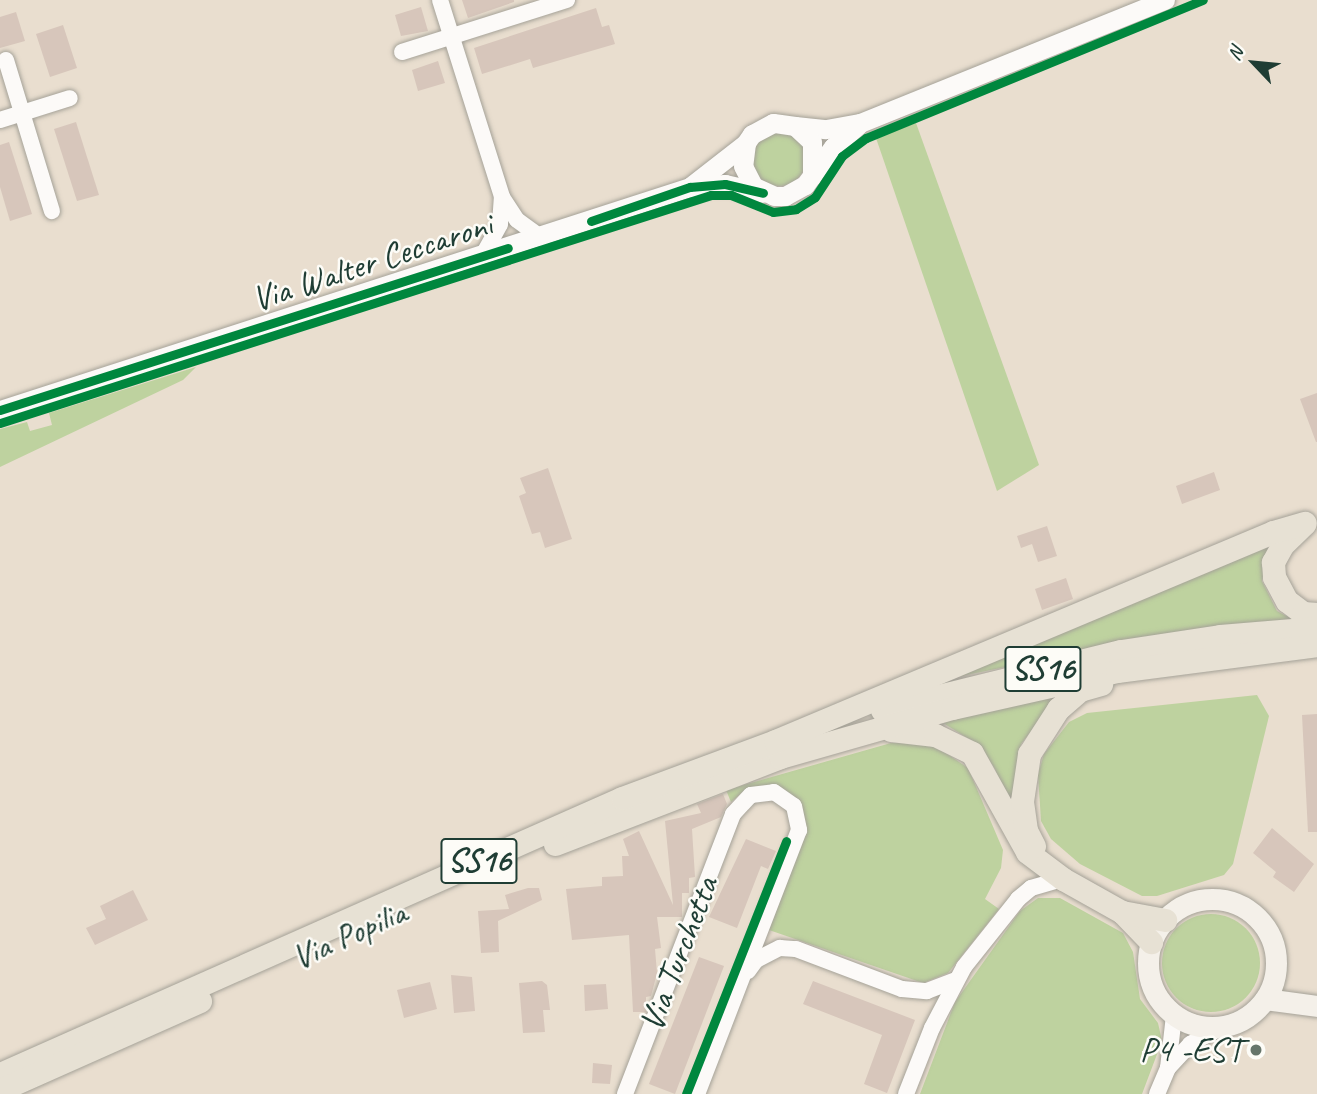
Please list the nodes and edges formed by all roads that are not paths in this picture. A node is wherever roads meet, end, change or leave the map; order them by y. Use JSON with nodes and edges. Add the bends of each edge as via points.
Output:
{"nodes":[{"id":1,"x":440,"y":0,"type":"edge"},
{"id":2,"x":567,"y":0,"type":"edge"},
{"id":3,"x":1165,"y":0,"type":"edge"},
{"id":4,"x":452,"y":37,"type":"junction"},
{"id":5,"x":402,"y":52,"type":"dead end"},
{"id":6,"x":6,"y":60,"type":"dead end"},
{"id":7,"x":70,"y":98,"type":"dead end"},
{"id":8,"x":21,"y":113,"type":"junction"},
{"id":9,"x":0,"y":120,"type":"edge"},
{"id":10,"x":860,"y":123,"type":"junction"},
{"id":11,"x":795,"y":126,"type":"junction"},
{"id":12,"x":746,"y":143,"type":"junction"},
{"id":13,"x":812,"y":176,"type":"junction"},
{"id":14,"x":690,"y":187,"type":"junction"},
{"id":15,"x":763,"y":192,"type":"junction"},
{"id":16,"x":502,"y":197,"type":"junction"},
{"id":17,"x":52,"y":211,"type":"dead end"},
{"id":18,"x":542,"y":238,"type":"junction"},
{"id":19,"x":483,"y":255,"type":"junction"},
{"id":20,"x":0,"y":410,"type":"edge"},
{"id":21,"x":1311,"y":521,"type":"edge"},
{"id":22,"x":1317,"y":614,"type":"edge"},
{"id":23,"x":1317,"y":628,"type":"edge"},
{"id":24,"x":1317,"y":645,"type":"edge"},
{"id":25,"x":1217,"y":655,"type":"junction"},
{"id":26,"x":866,"y":731,"type":"junction"},
{"id":27,"x":777,"y":749,"type":"junction"},
{"id":28,"x":1042,"y":862,"type":"junction"},
{"id":29,"x":1063,"y":879,"type":"junction"},
{"id":30,"x":1122,"y":912,"type":"junction"},
{"id":31,"x":1164,"y":920,"type":"junction"},
{"id":32,"x":1151,"y":942,"type":"junction"},
{"id":33,"x":1276,"y":968,"type":"junction"},
{"id":34,"x":742,"y":978,"type":"junction"},
{"id":35,"x":957,"y":979,"type":"junction"},
{"id":36,"x":1265,"y":999,"type":"junction"},
{"id":37,"x":1313,"y":1005,"type":"edge"},
{"id":38,"x":1174,"y":1015,"type":"junction"},
{"id":39,"x":1222,"y":1027,"type":"junction"},
{"id":40,"x":1168,"y":1068,"type":"junction"},
{"id":41,"x":0,"y":1074,"type":"edge"},
{"id":42,"x":0,"y":1090,"type":"edge"},
{"id":43,"x":625,"y":1094,"type":"edge"},
{"id":44,"x":697,"y":1094,"type":"edge"},
{"id":45,"x":906,"y":1094,"type":"edge"},
{"id":46,"x":1157,"y":1094,"type":"edge"}],
"edges":[{"from":1,"to":4,"type":"street"},
{"from":2,"to":4,"type":"street"},
{"from":3,"to":10,"type":"street"},
{"from":4,"to":5,"type":"street"},
{"from":4,"to":16,"type":"street"},
{"from":6,"to":8,"type":"street"},
{"from":7,"to":8,"type":"street"},
{"from":8,"to":9,"type":"street"},
{"from":8,"to":17,"type":"street"},
{"from":10,"to":11,"type":"street","name":"Via Walter Ceccaroni","via":[[826,129]]},
{"from":10,"to":13,"type":"street","name":"Via Walter Ceccaroni","via":[[833,147]]},
{"from":11,"to":12,"type":"street","name":"Via Walter Ceccaroni","via":[[773,123],[752,134]]},
{"from":11,"to":13,"type":"street","via":[[812,142]]},
{"from":12,"to":14,"type":"street","name":"Via Walter Ceccaroni"},
{"from":12,"to":15,"type":"street","via":[[743,166],[753,186]]},
{"from":13,"to":15,"type":"street","name":"Via Walter Ceccaroni","via":[[785,196]]},
{"from":14,"to":15,"type":"street","name":"Via Walter Ceccaroni","via":[[725,184]]},
{"from":14,"to":18,"type":"street","name":"Via Walter Ceccaroni"},
{"from":16,"to":18,"type":"street","via":[[517,220]]},
{"from":16,"to":19,"type":"street","via":[[500,224]]},
{"from":18,"to":19,"type":"street","name":"Via Walter Ceccaroni"},
{"from":19,"to":20,"type":"street","name":"Via Walter Ceccaroni"},
{"from":21,"to":22,"type":"main road","via":[[1283,544],[1273,562],[1274,577],[1287,601],[1303,613]]},
{"from":21,"to":27,"type":"main road","via":[[1273,532]]},
{"from":23,"to":27,"type":"main road","number":"SS16","via":[[1121,651],[948,691]]},
{"from":24,"to":25,"type":"main road","number":"SS16"},
{"from":25,"to":26,"type":"main road","number":"SS16","via":[[1117,671]]},
{"from":25,"to":28,"type":"main road","via":[[1080,690],[1040,731],[1022,777],[1021,801],[1026,830]]},
{"from":26,"to":27,"type":"main road","number":"SS16"},
{"from":26,"to":28,"type":"main road","via":[[934,735],[972,753],[1016,837]]},
{"from":27,"to":41,"type":"main road","name":"Via Popilia","number":"SS16","via":[[622,798]]},
{"from":27,"to":42,"type":"main road","name":"Via Popilia","number":"SS16"},
{"from":28,"to":29,"type":"main road"},
{"from":29,"to":30,"type":"main road"},
{"from":29,"to":35,"type":"street","via":[[1031,888],[1018,899]]},
{"from":30,"to":31,"type":"main road"},
{"from":30,"to":32,"type":"main road"},
{"from":31,"to":32,"type":"main road"},
{"from":31,"to":33,"type":"main road","via":[[1198,901],[1237,904],[1266,930]]},
{"from":32,"to":38,"type":"main road","via":[[1150,982]]},
{"from":33,"to":36,"type":"main road"},
{"from":33,"to":37,"type":"main road"},
{"from":34,"to":35,"type":"street","via":[[756,960],[780,948],[796,949],[902,989],[927,991]]},
{"from":34,"to":43,"type":"street","name":"Via Turchetta","via":[[799,830],[799,818],[786,799],[763,791],[740,802],[733,814]]},
{"from":34,"to":44,"type":"street"},
{"from":35,"to":45,"type":"street"},
{"from":36,"to":37,"type":"main road"},
{"from":36,"to":39,"type":"main road","via":[[1239,1022]]},
{"from":38,"to":39,"type":"main road","via":[[1197,1025]]},
{"from":38,"to":40,"type":"street"},
{"from":39,"to":40,"type":"street","via":[[1190,1044]]},
{"from":40,"to":46,"type":"street"}]}
